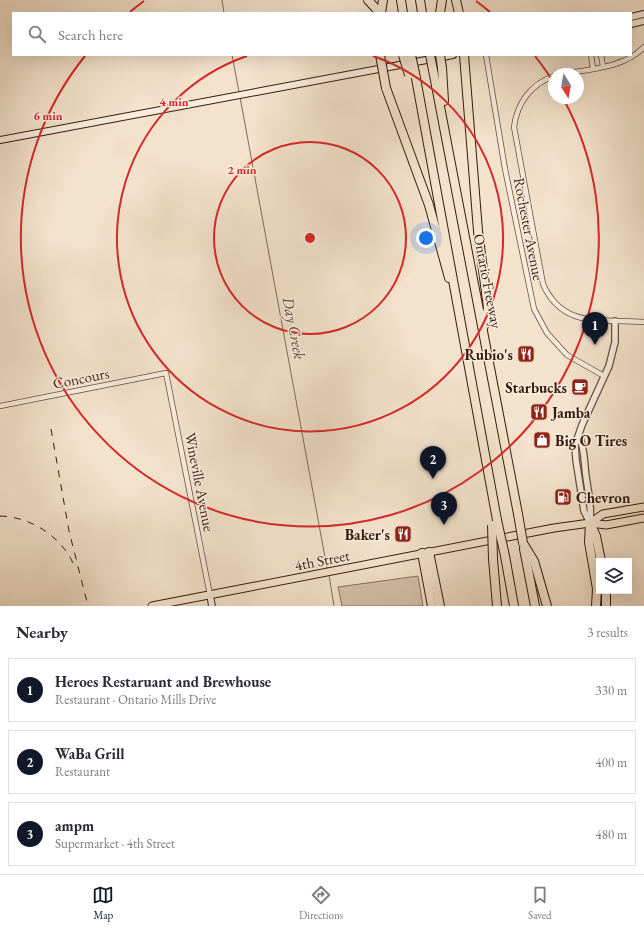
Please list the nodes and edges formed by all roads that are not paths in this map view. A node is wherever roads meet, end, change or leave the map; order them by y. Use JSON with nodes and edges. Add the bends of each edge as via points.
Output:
{"nodes":[{"id":1,"x":368,"y":0,"type":"edge"},
{"id":2,"x":383,"y":0,"type":"edge"},
{"id":3,"x":401,"y":0,"type":"edge"},
{"id":4,"x":420,"y":0,"type":"edge"},
{"id":5,"x":442,"y":0,"type":"edge"},
{"id":6,"x":456,"y":0,"type":"edge"},
{"id":7,"x":379,"y":12,"type":"edge"},
{"id":8,"x":380,"y":12,"type":"edge"},
{"id":9,"x":403,"y":12,"type":"edge"},
{"id":10,"x":422,"y":12,"type":"edge"},
{"id":11,"x":440,"y":12,"type":"edge"},
{"id":12,"x":459,"y":12,"type":"edge"},
{"id":13,"x":644,"y":14,"type":"edge"},
{"id":14,"x":632,"y":17,"type":"edge"},
{"id":15,"x":644,"y":22,"type":"edge"},
{"id":16,"x":632,"y":24,"type":"edge"},
{"id":17,"x":644,"y":47,"type":"edge"},
{"id":18,"x":380,"y":56,"type":"edge"},
{"id":19,"x":403,"y":56,"type":"edge"},
{"id":20,"x":411,"y":56,"type":"edge"},
{"id":21,"x":430,"y":56,"type":"edge"},
{"id":22,"x":440,"y":56,"type":"edge"},
{"id":23,"x":448,"y":56,"type":"edge"},
{"id":24,"x":464,"y":56,"type":"edge"},
{"id":25,"x":486,"y":56,"type":"edge"},
{"id":26,"x":591,"y":56,"type":"edge"},
{"id":27,"x":601,"y":56,"type":"edge"},
{"id":28,"x":603,"y":66,"type":"junction"},
{"id":29,"x":593,"y":68,"type":"junction"},
{"id":30,"x":437,"y":69,"type":"junction"},
{"id":31,"x":584,"y":70,"type":"edge"},
{"id":32,"x":412,"y":74,"type":"junction"},
{"id":33,"x":548,"y":79,"type":"edge"},
{"id":34,"x":0,"y":140,"type":"edge"},
{"id":35,"x":460,"y":315,"type":"junction"},
{"id":36,"x":616,"y":321,"type":"junction"},
{"id":37,"x":644,"y":322,"type":"edge"},
{"id":38,"x":483,"y":328,"type":"junction"},
{"id":39,"x":166,"y":373,"type":"joint"},
{"id":40,"x":604,"y":376,"type":"junction"},
{"id":41,"x":0,"y":406,"type":"edge"},
{"id":42,"x":644,"y":507,"type":"edge"},
{"id":43,"x":644,"y":518,"type":"edge"},
{"id":44,"x":495,"y":522,"type":"junction"},
{"id":45,"x":590,"y":522,"type":"junction"},
{"id":46,"x":426,"y":552,"type":"junction"},
{"id":47,"x":527,"y":553,"type":"junction"},
{"id":48,"x":600,"y":558,"type":"edge"},
{"id":49,"x":606,"y":594,"type":"edge"},
{"id":50,"x":210,"y":595,"type":"junction"},
{"id":51,"x":152,"y":606,"type":"edge"},
{"id":52,"x":212,"y":606,"type":"edge"},
{"id":53,"x":432,"y":606,"type":"edge"},
{"id":54,"x":440,"y":606,"type":"edge"},
{"id":55,"x":497,"y":606,"type":"edge"},
{"id":56,"x":514,"y":606,"type":"edge"},
{"id":57,"x":535,"y":606,"type":"edge"},
{"id":58,"x":547,"y":606,"type":"edge"},
{"id":59,"x":596,"y":606,"type":"edge"},
{"id":60,"x":606,"y":606,"type":"edge"}],
"edges":[{"from":1,"to":7,"type":"highway"},
{"from":2,"to":8,"type":"highway"},
{"from":3,"to":9,"type":"highway"},
{"from":4,"to":10,"type":"highway"},
{"from":5,"to":11,"type":"highway"},
{"from":6,"to":12,"type":"highway"},
{"from":13,"to":14,"type":"main road"},
{"from":15,"to":16,"type":"main road"},
{"from":17,"to":28,"type":"street","via":[[637,55],[626,61]]},
{"from":18,"to":35,"type":"highway","bridge":true,"via":[[386,88],[429,205]]},
{"from":19,"to":32,"type":"highway","bridge":true},
{"from":20,"to":32,"type":"highway","bridge":true},
{"from":21,"to":30,"type":"highway","name":"Ontario Freeway","bridge":true},
{"from":22,"to":30,"type":"highway","bridge":true},
{"from":23,"to":34,"type":"main road"},
{"from":24,"to":38,"type":"highway","via":[[478,231],[488,308]]},
{"from":25,"to":40,"type":"street","name":"Rochester Avenue","via":[[510,193],[534,309],[547,333],[567,355]]},
{"from":26,"to":29,"type":"street"},
{"from":27,"to":28,"type":"street"},
{"from":28,"to":29,"type":"street"},
{"from":29,"to":31,"type":"street"},
{"from":30,"to":38,"type":"highway","name":"Ontario Freeway","via":[[446,134]]},
{"from":32,"to":35,"type":"highway","via":[[422,111]]},
{"from":33,"to":36,"type":"street","via":[[528,93],[519,107],[514,127],[541,278],[546,292],[553,301],[571,315],[587,320]]},
{"from":35,"to":44,"type":"highway","via":[[492,487]]},
{"from":36,"to":37,"type":"street"},
{"from":36,"to":40,"type":"street","via":[[613,351]]},
{"from":38,"to":47,"type":"highway","name":"Ontario Freeway","bridge":true,"via":[[523,543]]},
{"from":39,"to":41,"type":"street","name":"Concours"},
{"from":39,"to":50,"type":"street","name":"Wineville Avenue"},
{"from":40,"to":45,"type":"street","via":[[575,445],[584,511]]},
{"from":42,"to":45,"type":"main road","name":"4th Street","via":[[603,514]]},
{"from":43,"to":45,"type":"main road","name":"4th Street","via":[[606,525]]},
{"from":44,"to":55,"type":"highway","bridge":true,"via":[[493,559]]},
{"from":44,"to":56,"type":"highway","bridge":true},
{"from":45,"to":46,"type":"main road","name":"4th Street"},
{"from":45,"to":48,"type":"highway"},
{"from":45,"to":59,"type":"highway","via":[[589,542],[597,589]]},
{"from":46,"to":50,"type":"main road","name":"4th Street"},
{"from":46,"to":53,"type":"highway"},
{"from":46,"to":54,"type":"highway"},
{"from":47,"to":57,"type":"highway","name":"Ontario Freeway"},
{"from":47,"to":58,"type":"highway","via":[[534,561]]},
{"from":49,"to":60,"type":"highway"},
{"from":50,"to":51,"type":"main road","name":"4th Street"},
{"from":50,"to":52,"type":"street"}]}
